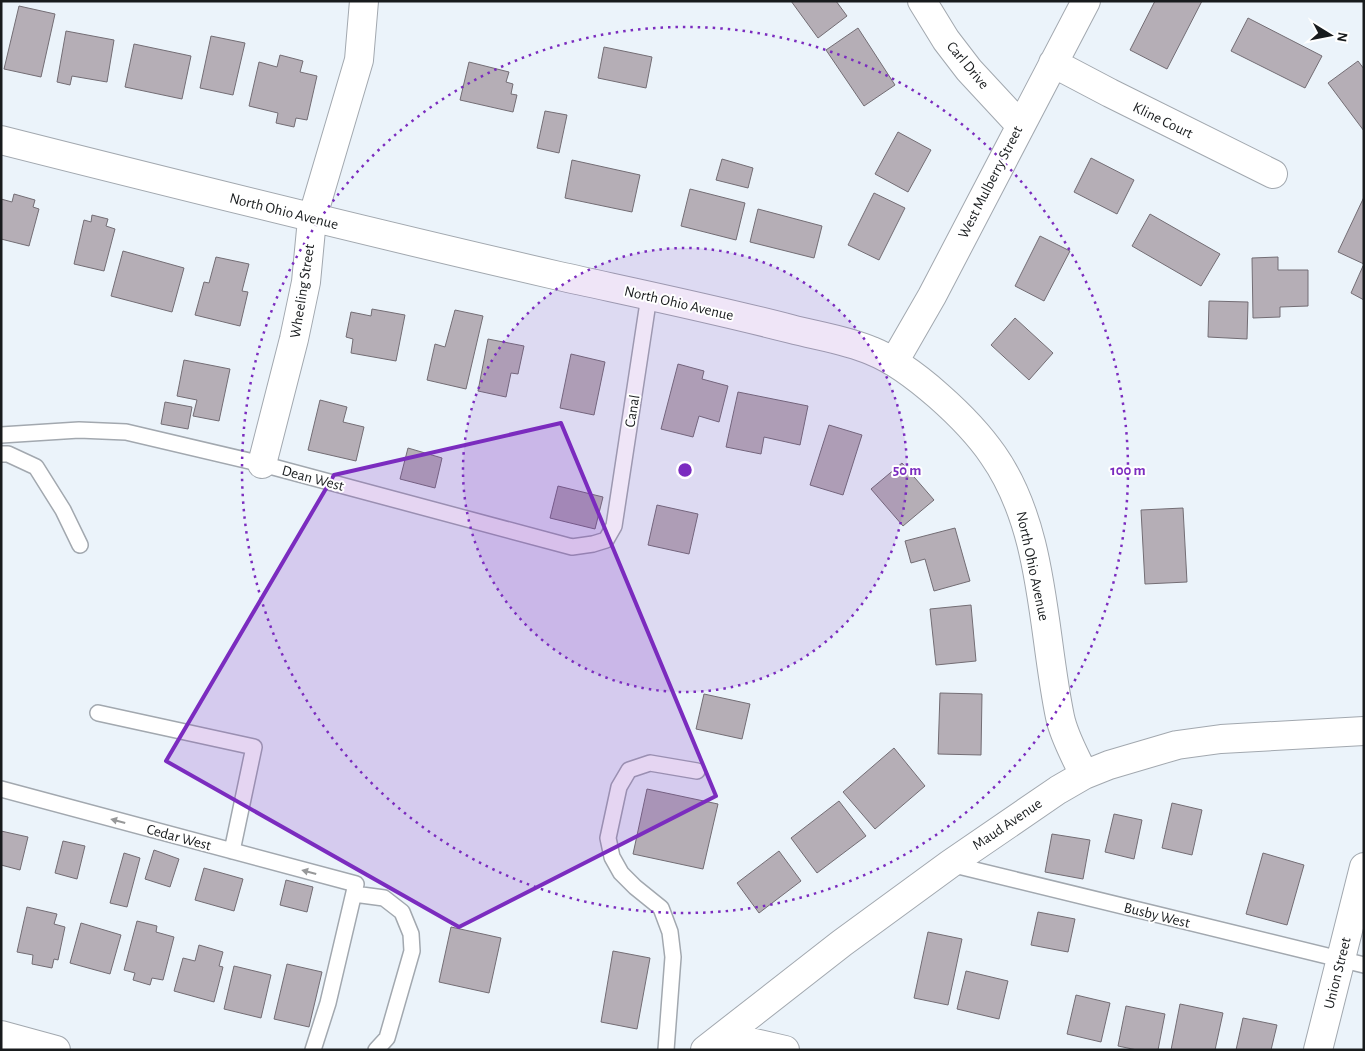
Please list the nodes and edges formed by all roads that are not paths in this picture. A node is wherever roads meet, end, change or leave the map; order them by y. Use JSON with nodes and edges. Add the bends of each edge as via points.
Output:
{"nodes":[{"id":1,"x":364,"y":1,"type":"edge"},
{"id":2,"x":922,"y":1,"type":"edge"},
{"id":3,"x":1086,"y":1,"type":"edge"},
{"id":4,"x":1053,"y":63,"type":"junction"},
{"id":5,"x":1020,"y":125,"type":"junction"},
{"id":6,"x":1,"y":140,"type":"edge"},
{"id":7,"x":1273,"y":174,"type":"dead end"},
{"id":8,"x":312,"y":219,"type":"junction"},
{"id":9,"x":649,"y":296,"type":"junction"},
{"id":10,"x":894,"y":362,"type":"junction"},
{"id":11,"x":1,"y":435,"type":"edge"},
{"id":12,"x":1,"y":454,"type":"edge"},
{"id":13,"x":262,"y":464,"type":"junction"},
{"id":14,"x":614,"y":526,"type":"joint"},
{"id":15,"x":80,"y":545,"type":"dead end"},
{"id":16,"x":98,"y":713,"type":"dead end"},
{"id":17,"x":1364,"y":731,"type":"edge"},
{"id":18,"x":696,"y":771,"type":"dead end"},
{"id":19,"x":1084,"y":775,"type":"junction"},
{"id":20,"x":1,"y":789,"type":"edge"},
{"id":21,"x":232,"y":851,"type":"junction"},
{"id":22,"x":950,"y":864,"type":"junction"},
{"id":23,"x":1364,"y":867,"type":"edge"},
{"id":24,"x":355,"y":889,"type":"junction"},
{"id":25,"x":1352,"y":963,"type":"edge"},
{"id":26,"x":1,"y":1035,"type":"edge"},
{"id":27,"x":715,"y":1043,"type":"edge"},
{"id":28,"x":56,"y":1050,"type":"edge"},
{"id":29,"x":312,"y":1050,"type":"edge"},
{"id":30,"x":376,"y":1050,"type":"edge"},
{"id":31,"x":666,"y":1050,"type":"edge"},
{"id":32,"x":785,"y":1050,"type":"edge"},
{"id":33,"x":1318,"y":1050,"type":"edge"}],
"edges":[{"from":1,"to":8,"type":"street","name":"Wheeling Street","via":[[359,60]]},
{"from":2,"to":5,"type":"street","name":"Carl Drive","via":[[969,70]]},
{"from":3,"to":4,"type":"street","name":"West Mulberry Street"},
{"from":4,"to":5,"type":"street","name":"West Mulberry Street"},
{"from":4,"to":7,"type":"street","name":"Kline Court"},
{"from":5,"to":10,"type":"street","name":"West Mulberry Street","via":[[932,296]]},
{"from":6,"to":8,"type":"street","name":"North Ohio Avenue"},
{"from":8,"to":9,"type":"street","name":"North Ohio Avenue"},
{"from":8,"to":13,"type":"street","name":"Wheeling Street","via":[[306,282]]},
{"from":9,"to":10,"type":"street","name":"North Ohio Avenue","via":[[836,340],[871,350]]},
{"from":9,"to":14,"type":"lane","name":"Canal"},
{"from":10,"to":19,"type":"street","name":"North Ohio Avenue","via":[[967,422],[994,456],[1019,502],[1038,580],[1060,721]]},
{"from":11,"to":13,"type":"lane","name":"Dean West","via":[[79,430],[126,432]]},
{"from":12,"to":15,"type":"lane","via":[[36,467]]},
{"from":13,"to":14,"type":"lane","name":"Dean West","via":[[572,547],[606,540]]},
{"from":16,"to":21,"type":"lane","via":[[254,747]]},
{"from":17,"to":19,"type":"street","name":"Maud Avenue","via":[[1220,739],[1177,745]]},
{"from":18,"to":31,"type":"lane","via":[[650,763],[629,770],[619,787],[608,838],[612,857],[621,873],[661,908],[670,932],[673,957]]},
{"from":19,"to":22,"type":"street","name":"Maud Avenue"},
{"from":21,"to":20,"type":"lane","name":"Cedar West","one_way":true},
{"from":24,"to":21,"type":"lane","name":"Cedar West","one_way":true},
{"from":22,"to":25,"type":"lane","name":"Busby West"},
{"from":22,"to":27,"type":"street","name":"Maud Avenue","via":[[842,943]]},
{"from":23,"to":25,"type":"street","name":"Union Street"},
{"from":24,"to":29,"type":"lane","via":[[328,1003]]},
{"from":24,"to":30,"type":"lane","name":"Cedar West","via":[[384,898],[402,912],[411,934],[412,950],[387,1038]]},
{"from":25,"to":33,"type":"street","name":"Union Street"},
{"from":26,"to":28,"type":"street"},
{"from":27,"to":32,"type":"street"}]}
